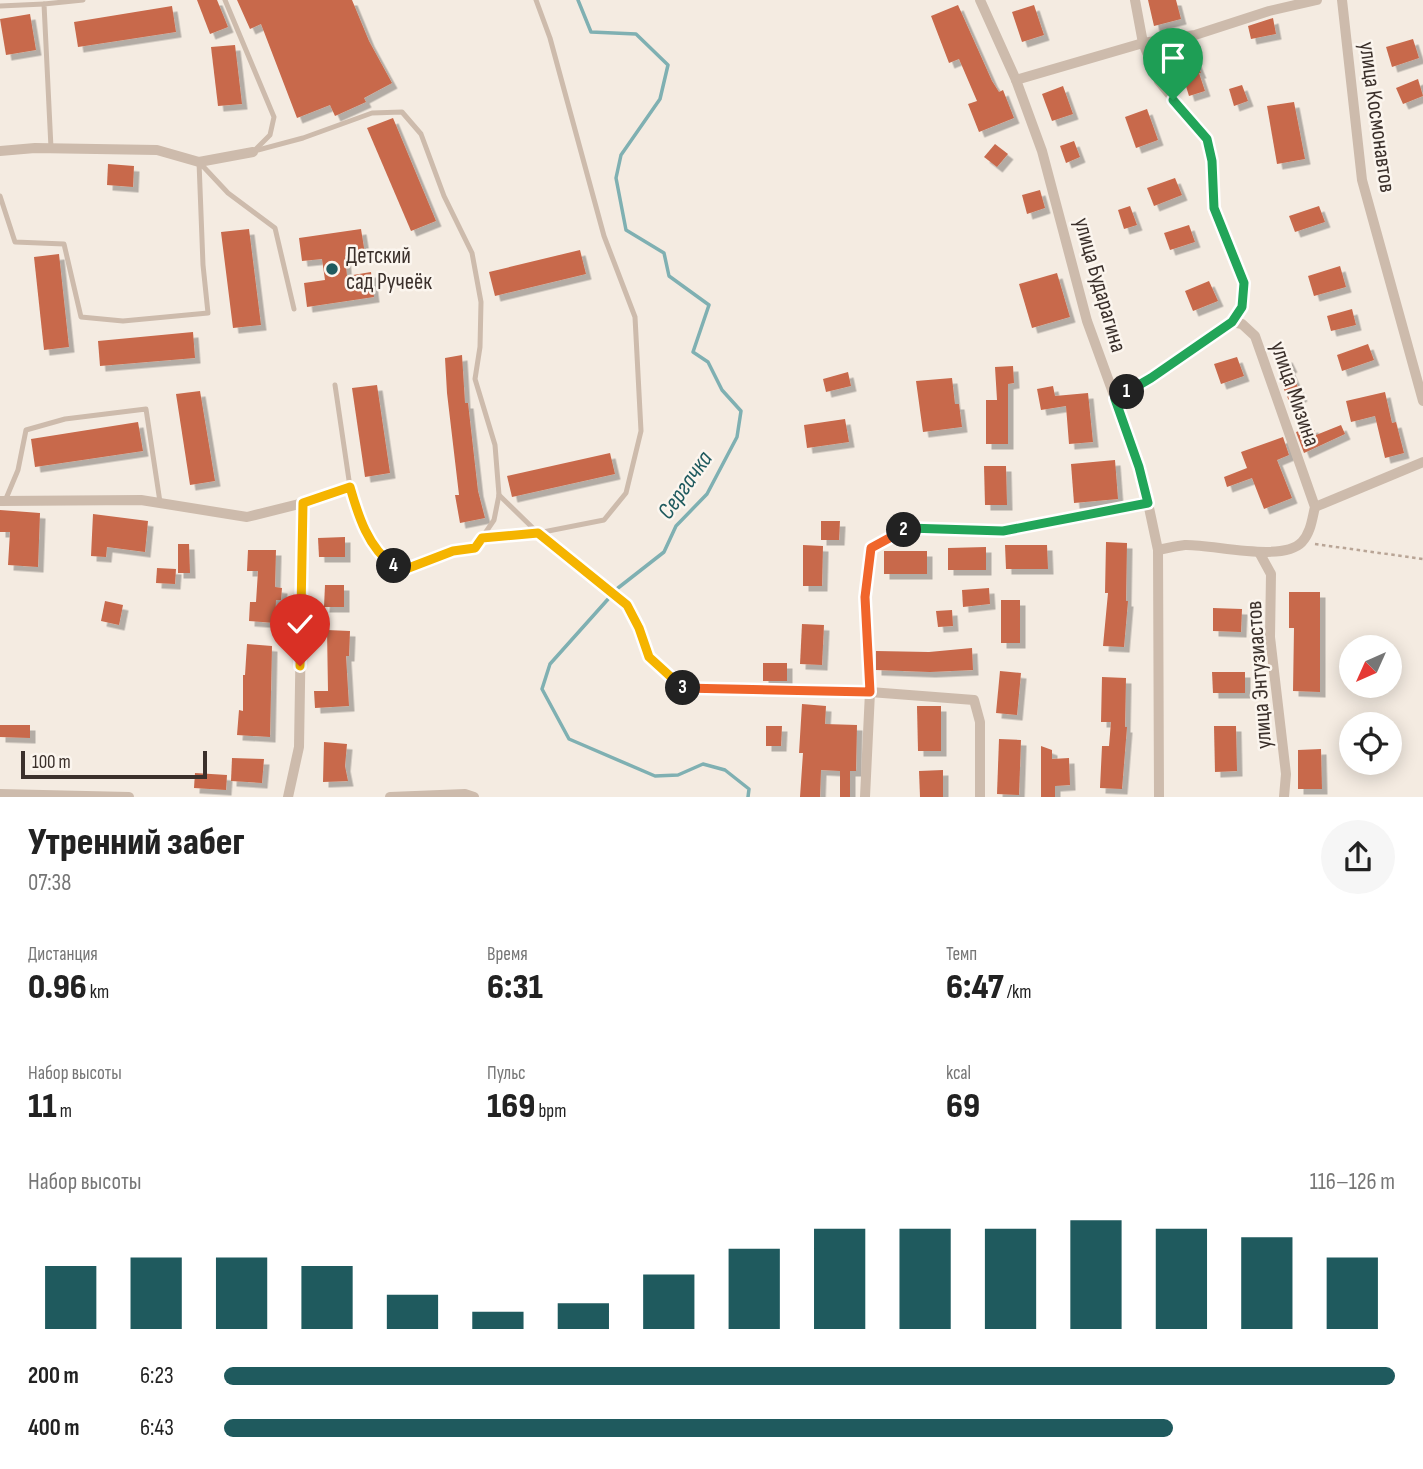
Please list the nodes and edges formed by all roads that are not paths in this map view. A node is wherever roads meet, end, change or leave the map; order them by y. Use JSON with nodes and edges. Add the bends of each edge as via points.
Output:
{"nodes":[{"id":1,"x":83,"y":0,"type":"edge"},
{"id":2,"x":225,"y":0,"type":"edge"},
{"id":3,"x":536,"y":0,"type":"edge"},
{"id":4,"x":980,"y":0,"type":"edge"},
{"id":5,"x":1135,"y":0,"type":"edge"},
{"id":6,"x":1317,"y":0,"type":"edge"},
{"id":7,"x":1342,"y":0,"type":"edge"},
{"id":8,"x":44,"y":4,"type":"junction"},
{"id":9,"x":0,"y":6,"type":"edge"},
{"id":10,"x":1143,"y":43,"type":"junction"},
{"id":11,"x":1016,"y":80,"type":"junction"},
{"id":12,"x":51,"y":148,"type":"junction"},
{"id":13,"x":0,"y":151,"type":"edge"},
{"id":14,"x":253,"y":152,"type":"junction"},
{"id":15,"x":200,"y":162,"type":"junction"},
{"id":16,"x":0,"y":196,"type":"edge"},
{"id":17,"x":294,"y":309,"type":"dead end"},
{"id":18,"x":1232,"y":322,"type":"junction"},
{"id":19,"x":335,"y":385,"type":"dead end"},
{"id":20,"x":1115,"y":399,"type":"junction"},
{"id":21,"x":1423,"y":401,"type":"edge"},
{"id":22,"x":1423,"y":462,"type":"edge"},
{"id":23,"x":350,"y":487,"type":"junction"},
{"id":24,"x":499,"y":495,"type":"junction"},
{"id":25,"x":2,"y":501,"type":"edge"},
{"id":26,"x":160,"y":503,"type":"junction"},
{"id":27,"x":303,"y":503,"type":"junction"},
{"id":28,"x":1148,"y":503,"type":"junction"},
{"id":29,"x":1315,"y":506,"type":"junction"},
{"id":30,"x":1158,"y":550,"type":"junction"},
{"id":31,"x":1259,"y":552,"type":"junction"},
{"id":32,"x":870,"y":692,"type":"junction"},
{"id":33,"x":0,"y":794,"type":"edge"},
{"id":34,"x":129,"y":797,"type":"edge"},
{"id":35,"x":288,"y":797,"type":"edge"},
{"id":36,"x":390,"y":797,"type":"edge"},
{"id":37,"x":474,"y":797,"type":"edge"},
{"id":38,"x":865,"y":797,"type":"edge"},
{"id":39,"x":980,"y":797,"type":"edge"},
{"id":40,"x":1159,"y":797,"type":"edge"},
{"id":41,"x":1284,"y":797,"type":"edge"}],
"edges":[{"from":1,"to":8,"type":"lane"},
{"from":2,"to":14,"type":"lane","via":[[274,117],[270,135]]},
{"from":3,"to":24,"type":"lane","via":[[604,236],[635,317],[641,432],[626,494],[604,520],[538,533]]},
{"from":4,"to":11,"type":"street","name":"улица Бударагина"},
{"from":5,"to":10,"type":"street"},
{"from":6,"to":10,"type":"street","via":[[1269,10],[1195,35]]},
{"from":7,"to":21,"type":"street","name":"улица Космонавтов","via":[[1362,180]]},
{"from":8,"to":9,"type":"lane"},
{"from":8,"to":12,"type":"lane"},
{"from":10,"to":11,"type":"street"},
{"from":10,"to":18,"type":"street","via":[[1159,80],[1207,139],[1214,208],[1244,283],[1242,307]]},
{"from":11,"to":20,"type":"street","name":"улица Бударагина","via":[[1042,151],[1087,321]]},
{"from":12,"to":13,"type":"street"},
{"from":12,"to":15,"type":"street","via":[[157,150]]},
{"from":14,"to":15,"type":"street"},
{"from":14,"to":24,"type":"lane","via":[[372,113],[402,112],[421,134],[472,253],[481,302],[475,379],[495,445]]},
{"from":15,"to":16,"type":"lane","via":[[208,313],[123,321],[80,317],[64,244],[15,242]]},
{"from":15,"to":17,"type":"lane","via":[[228,194],[275,228]]},
{"from":18,"to":20,"type":"street"},
{"from":18,"to":29,"type":"street","name":"улица Мизина","via":[[1255,336]]},
{"from":19,"to":23,"type":"lane"},
{"from":20,"to":28,"type":"street","name":"улица Бударагина"},
{"from":22,"to":29,"type":"street"},
{"from":23,"to":24,"type":"lane","via":[[361,524],[376,548],[391,566],[406,569],[453,551],[475,548],[494,520]]},
{"from":23,"to":27,"type":"lane"},
{"from":25,"to":26,"type":"street"},
{"from":25,"to":26,"type":"lane","via":[[18,470],[26,430],[65,419],[146,409]]},
{"from":26,"to":27,"type":"street","via":[[247,517]]},
{"from":27,"to":35,"type":"street","via":[[299,747]]},
{"from":28,"to":30,"type":"street","name":"улица Бударагина"},
{"from":28,"to":32,"type":"street","via":[[1003,531],[908,528],[871,548],[865,597]]},
{"from":29,"to":31,"type":"street","via":[[1301,542],[1291,549]]},
{"from":30,"to":31,"type":"street","via":[[1185,545]]},
{"from":30,"to":40,"type":"street","name":"улица Бударагина"},
{"from":31,"to":41,"type":"street","name":"улица Энтузиастов","via":[[1271,574],[1270,637],[1286,774]]},
{"from":32,"to":38,"type":"street"},
{"from":32,"to":39,"type":"street","via":[[974,700],[979,722]]},
{"from":33,"to":34,"type":"street"},
{"from":36,"to":37,"type":"street"}]}
